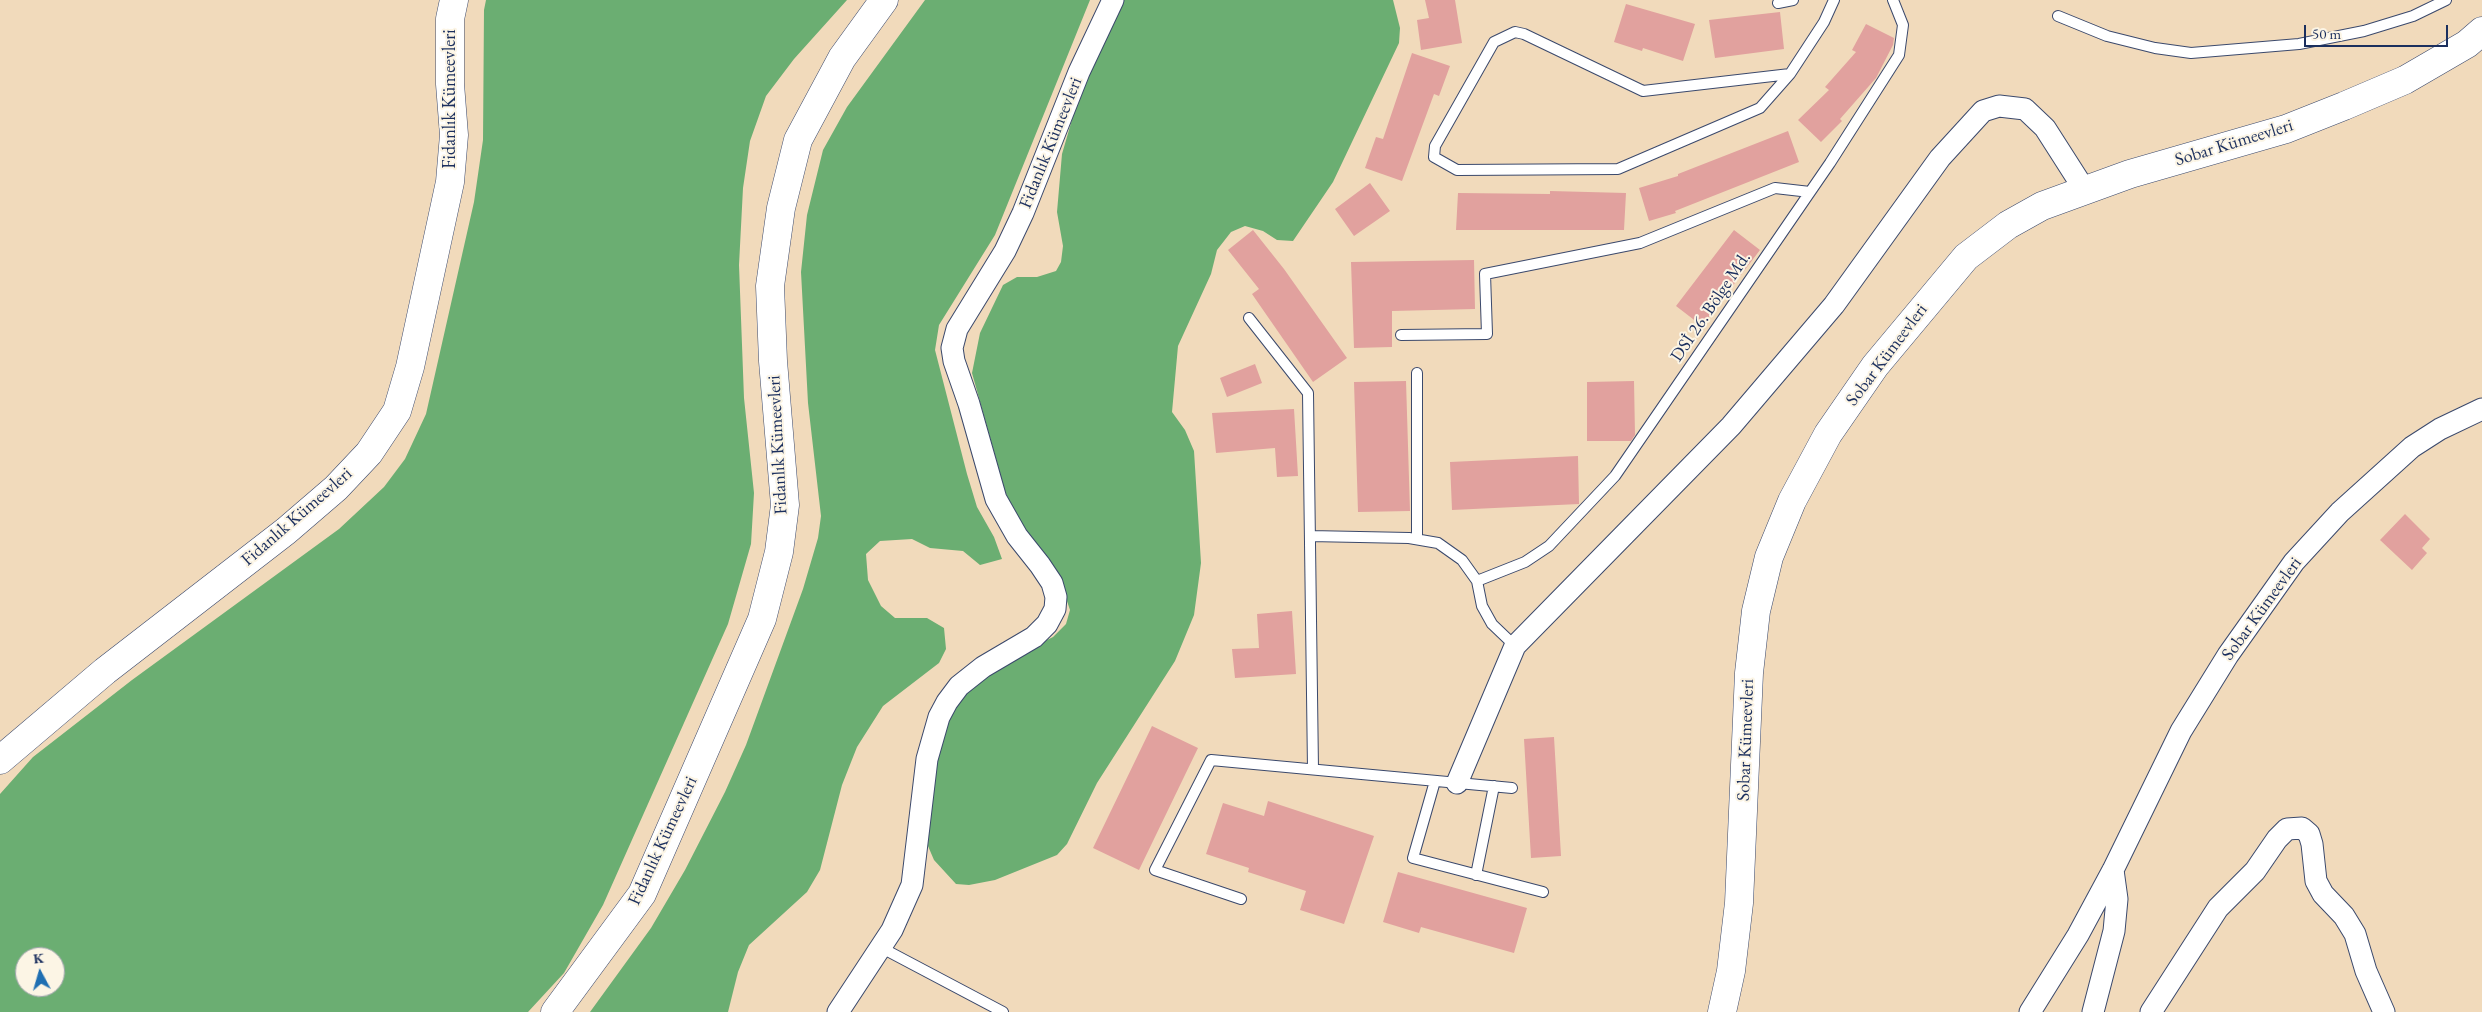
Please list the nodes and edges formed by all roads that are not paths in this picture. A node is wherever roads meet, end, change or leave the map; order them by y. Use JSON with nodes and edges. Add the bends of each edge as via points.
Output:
{"nodes":[{"id":1,"x":454,"y":0,"type":"edge"},
{"id":2,"x":884,"y":0,"type":"edge"},
{"id":3,"x":1113,"y":0,"type":"edge"},
{"id":4,"x":1793,"y":0,"type":"edge"},
{"id":5,"x":1834,"y":0,"type":"edge"},
{"id":6,"x":1893,"y":0,"type":"edge"},
{"id":7,"x":2446,"y":0,"type":"edge"},
{"id":8,"x":1778,"y":4,"type":"dead end"},
{"id":9,"x":2058,"y":16,"type":"dead end"},
{"id":10,"x":2482,"y":31,"type":"edge"},
{"id":11,"x":1790,"y":74,"type":"junction"},
{"id":12,"x":2084,"y":189,"type":"junction"},
{"id":13,"x":1810,"y":192,"type":"junction"},
{"id":14,"x":1249,"y":318,"type":"dead end"},
{"id":15,"x":1400,"y":335,"type":"dead end"},
{"id":16,"x":1417,"y":373,"type":"dead end"},
{"id":17,"x":2482,"y":409,"type":"edge"},
{"id":18,"x":1310,"y":536,"type":"junction"},
{"id":19,"x":1417,"y":539,"type":"junction"},
{"id":20,"x":1477,"y":581,"type":"junction"},
{"id":21,"x":1514,"y":646,"type":"junction"},
{"id":22,"x":0,"y":760,"type":"edge"},
{"id":23,"x":1313,"y":770,"type":"junction"},
{"id":24,"x":1435,"y":781,"type":"junction"},
{"id":25,"x":1457,"y":782,"type":"junction"},
{"id":26,"x":1494,"y":786,"type":"junction"},
{"id":27,"x":1512,"y":788,"type":"dead end"},
{"id":28,"x":2113,"y":870,"type":"junction"},
{"id":29,"x":1476,"y":875,"type":"junction"},
{"id":30,"x":1543,"y":892,"type":"dead end"},
{"id":31,"x":1241,"y":899,"type":"dead end"},
{"id":32,"x":880,"y":947,"type":"junction"},
{"id":33,"x":555,"y":1012,"type":"edge"},
{"id":34,"x":838,"y":1012,"type":"edge"},
{"id":35,"x":1003,"y":1012,"type":"edge"},
{"id":36,"x":1722,"y":1012,"type":"edge"},
{"id":37,"x":2030,"y":1012,"type":"edge"},
{"id":38,"x":2092,"y":1012,"type":"edge"},
{"id":39,"x":2151,"y":1012,"type":"edge"},
{"id":40,"x":2384,"y":1012,"type":"edge"}],
"edges":[{"from":1,"to":22,"type":"main road","name":"Fidanlık Kümeevleri","via":[[450,19],[454,135],[450,182],[410,367],[397,411],[369,453],[336,488],[104,671]]},
{"from":2,"to":33,"type":"main road","name":"Fidanlık Kümeevleri","via":[[842,58],[798,140],[781,208],[770,286],[785,505],[779,552],[762,619],[642,894]]},
{"from":3,"to":32,"type":"street","name":"Fidanlık Kümeevleri","via":[[1079,72],[1023,213],[1005,251],[957,329],[952,348],[996,499],[1017,536],[1052,583],[1056,597],[1054,609],[1034,637],[983,667],[959,686],[939,716],[927,759],[912,884],[904,907]]},
{"from":4,"to":8,"type":"lane"},
{"from":5,"to":11,"type":"lane","via":[[1824,22]]},
{"from":6,"to":13,"type":"lane","name":"DSİ 26. Bölge Md.","via":[[1903,25],[1899,55]]},
{"from":7,"to":9,"type":"lane","via":[[2413,16],[2364,31],[2298,44],[2191,53],[2106,36]]},
{"from":10,"to":12,"type":"main road","name":"Sobar Kümeevleri","via":[[2467,44],[2405,80],[2344,106],[2286,129]]},
{"from":11,"to":11,"type":"lane","via":[[1760,108],[1618,169],[1458,170],[1434,157],[1435,146],[1494,42],[1515,32],[1643,92]]},
{"from":12,"to":21,"type":"street","via":[[2045,128],[2025,109],[1999,106],[1983,111],[1940,158],[1834,305],[1732,426]]},
{"from":12,"to":36,"type":"main road","name":"Sobar Kümeevleri","via":[[2042,206],[2008,225],[1966,257],[1875,366],[1828,434],[1792,501],[1769,558],[1756,611],[1749,673],[1739,903],[1731,971]]},
{"from":13,"to":15,"type":"lane","via":[[1775,188],[1640,244],[1485,274],[1487,334]]},
{"from":13,"to":20,"type":"lane","name":"DSİ 26. Bölge Md.","via":[[1615,476],[1549,546],[1524,562]]},
{"from":14,"to":18,"type":"lane","via":[[1308,393]]},
{"from":16,"to":19,"type":"lane"},
{"from":17,"to":28,"type":"street","name":"Sobar Kümeevleri","via":[[2412,447],[2340,512],[2294,562],[2228,655],[2182,730]]},
{"from":18,"to":19,"type":"lane"},
{"from":18,"to":23,"type":"lane"},
{"from":19,"to":20,"type":"lane","via":[[1438,543],[1462,560]]},
{"from":20,"to":21,"type":"lane","via":[[1482,606],[1492,624]]},
{"from":21,"to":25,"type":"street"},
{"from":23,"to":24,"type":"lane"},
{"from":23,"to":31,"type":"lane","via":[[1211,760],[1155,870]]},
{"from":24,"to":25,"type":"lane"},
{"from":24,"to":29,"type":"lane","via":[[1413,858]]},
{"from":25,"to":26,"type":"lane"},
{"from":26,"to":27,"type":"lane"},
{"from":26,"to":29,"type":"lane"},
{"from":28,"to":37,"type":"street","name":"Sobar Kümeevleri","via":[[2078,935]]},
{"from":28,"to":38,"type":"street","via":[[2117,899],[2114,931]]},
{"from":29,"to":30,"type":"lane"},
{"from":32,"to":34,"type":"street","name":"Fidanlık Kümeevleri"},
{"from":32,"to":35,"type":"lane"},
{"from":39,"to":40,"type":"street","via":[[2218,908],[2255,871],[2282,834],[2288,829],[2302,828],[2309,834],[2312,844],[2316,881],[2355,934],[2366,971]]}]}
